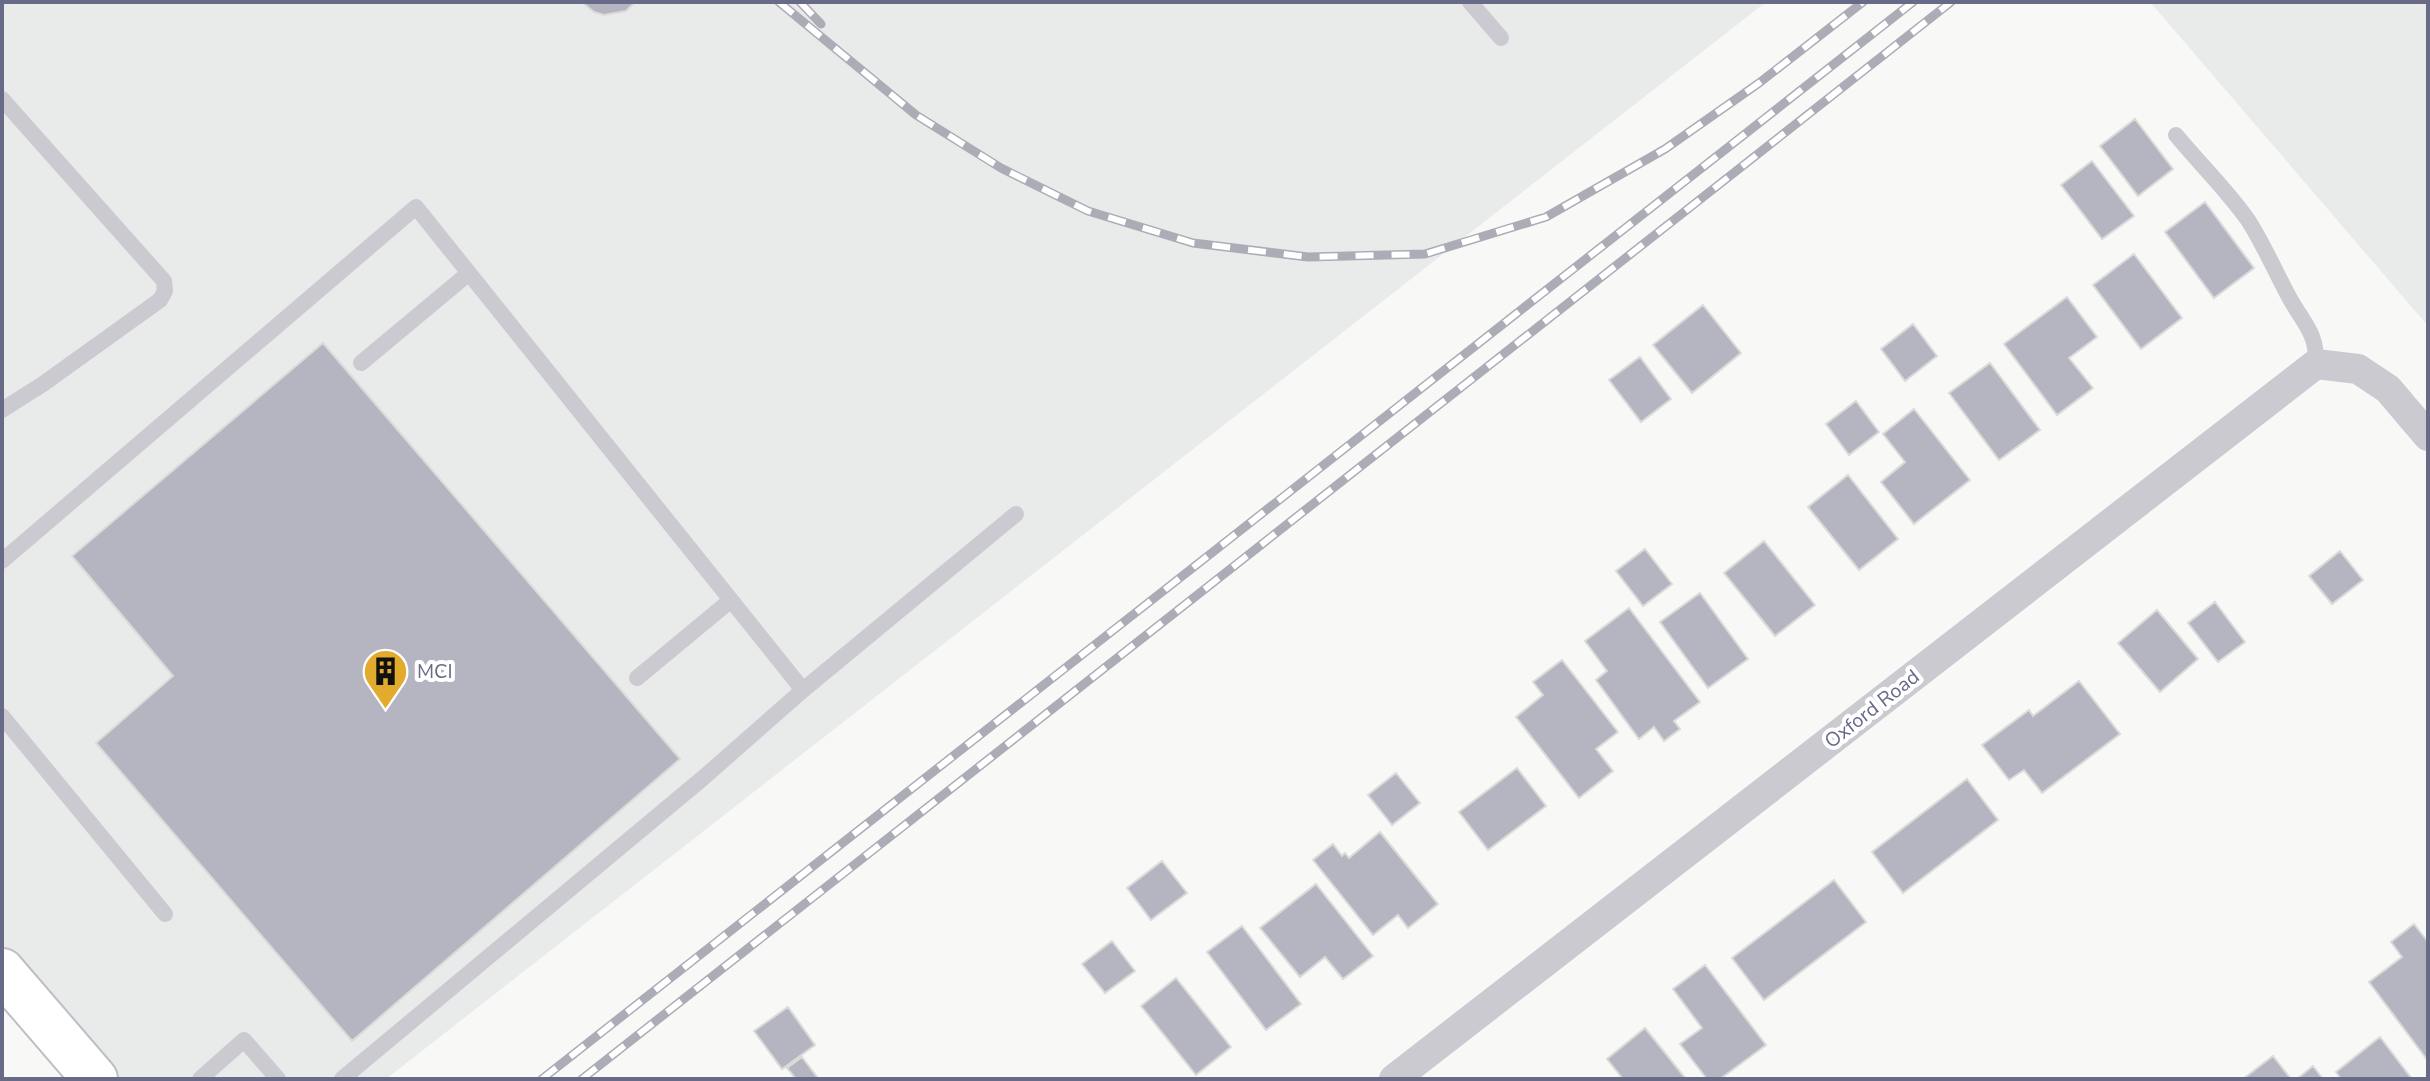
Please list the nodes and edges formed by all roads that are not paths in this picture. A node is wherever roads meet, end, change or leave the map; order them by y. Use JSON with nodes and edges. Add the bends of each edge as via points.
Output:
{"nodes":[{"id":1,"x":1470,"y":2,"type":"edge"},
{"id":2,"x":1501,"y":38,"type":"dead end"},
{"id":3,"x":2,"y":99,"type":"edge"},
{"id":4,"x":2176,"y":135,"type":"dead end"},
{"id":5,"x":469,"y":273,"type":"junction"},
{"id":6,"x":361,"y":363,"type":"dead end"},
{"id":7,"x":2316,"y":364,"type":"junction"},
{"id":8,"x":2,"y":410,"type":"edge"},
{"id":9,"x":2428,"y":436,"type":"edge"},
{"id":10,"x":1016,"y":514,"type":"dead end"},
{"id":11,"x":2,"y":561,"type":"edge"},
{"id":12,"x":731,"y":600,"type":"junction"},
{"id":13,"x":637,"y":678,"type":"dead end"},
{"id":14,"x":803,"y":690,"type":"junction"},
{"id":15,"x":2,"y":716,"type":"edge"},
{"id":16,"x":165,"y":914,"type":"dead end"},
{"id":17,"x":2,"y":971,"type":"edge"},
{"id":18,"x":95,"y":1079,"type":"edge"},
{"id":19,"x":200,"y":1079,"type":"edge"},
{"id":20,"x":278,"y":1079,"type":"edge"},
{"id":21,"x":342,"y":1079,"type":"edge"},
{"id":22,"x":1394,"y":1079,"type":"edge"}],
"edges":[{"from":1,"to":2,"type":"lane"},
{"from":3,"to":8,"type":"lane","via":[[164,281],[165,291],[160,300]]},
{"from":4,"to":7,"type":"lane","via":[[2246,218],[2312,333]]},
{"from":5,"to":6,"type":"lane"},
{"from":5,"to":11,"type":"lane","via":[[416,207]]},
{"from":5,"to":12,"type":"lane"},
{"from":7,"to":9,"type":"street","via":[[2358,369],[2388,389]]},
{"from":7,"to":22,"type":"street","name":"Oxford Road"},
{"from":10,"to":14,"type":"lane"},
{"from":12,"to":13,"type":"lane"},
{"from":12,"to":14,"type":"lane"},
{"from":14,"to":21,"type":"lane"},
{"from":15,"to":16,"type":"lane"},
{"from":17,"to":18,"type":"main road"},
{"from":19,"to":20,"type":"lane","via":[[244,1040]]}]}
